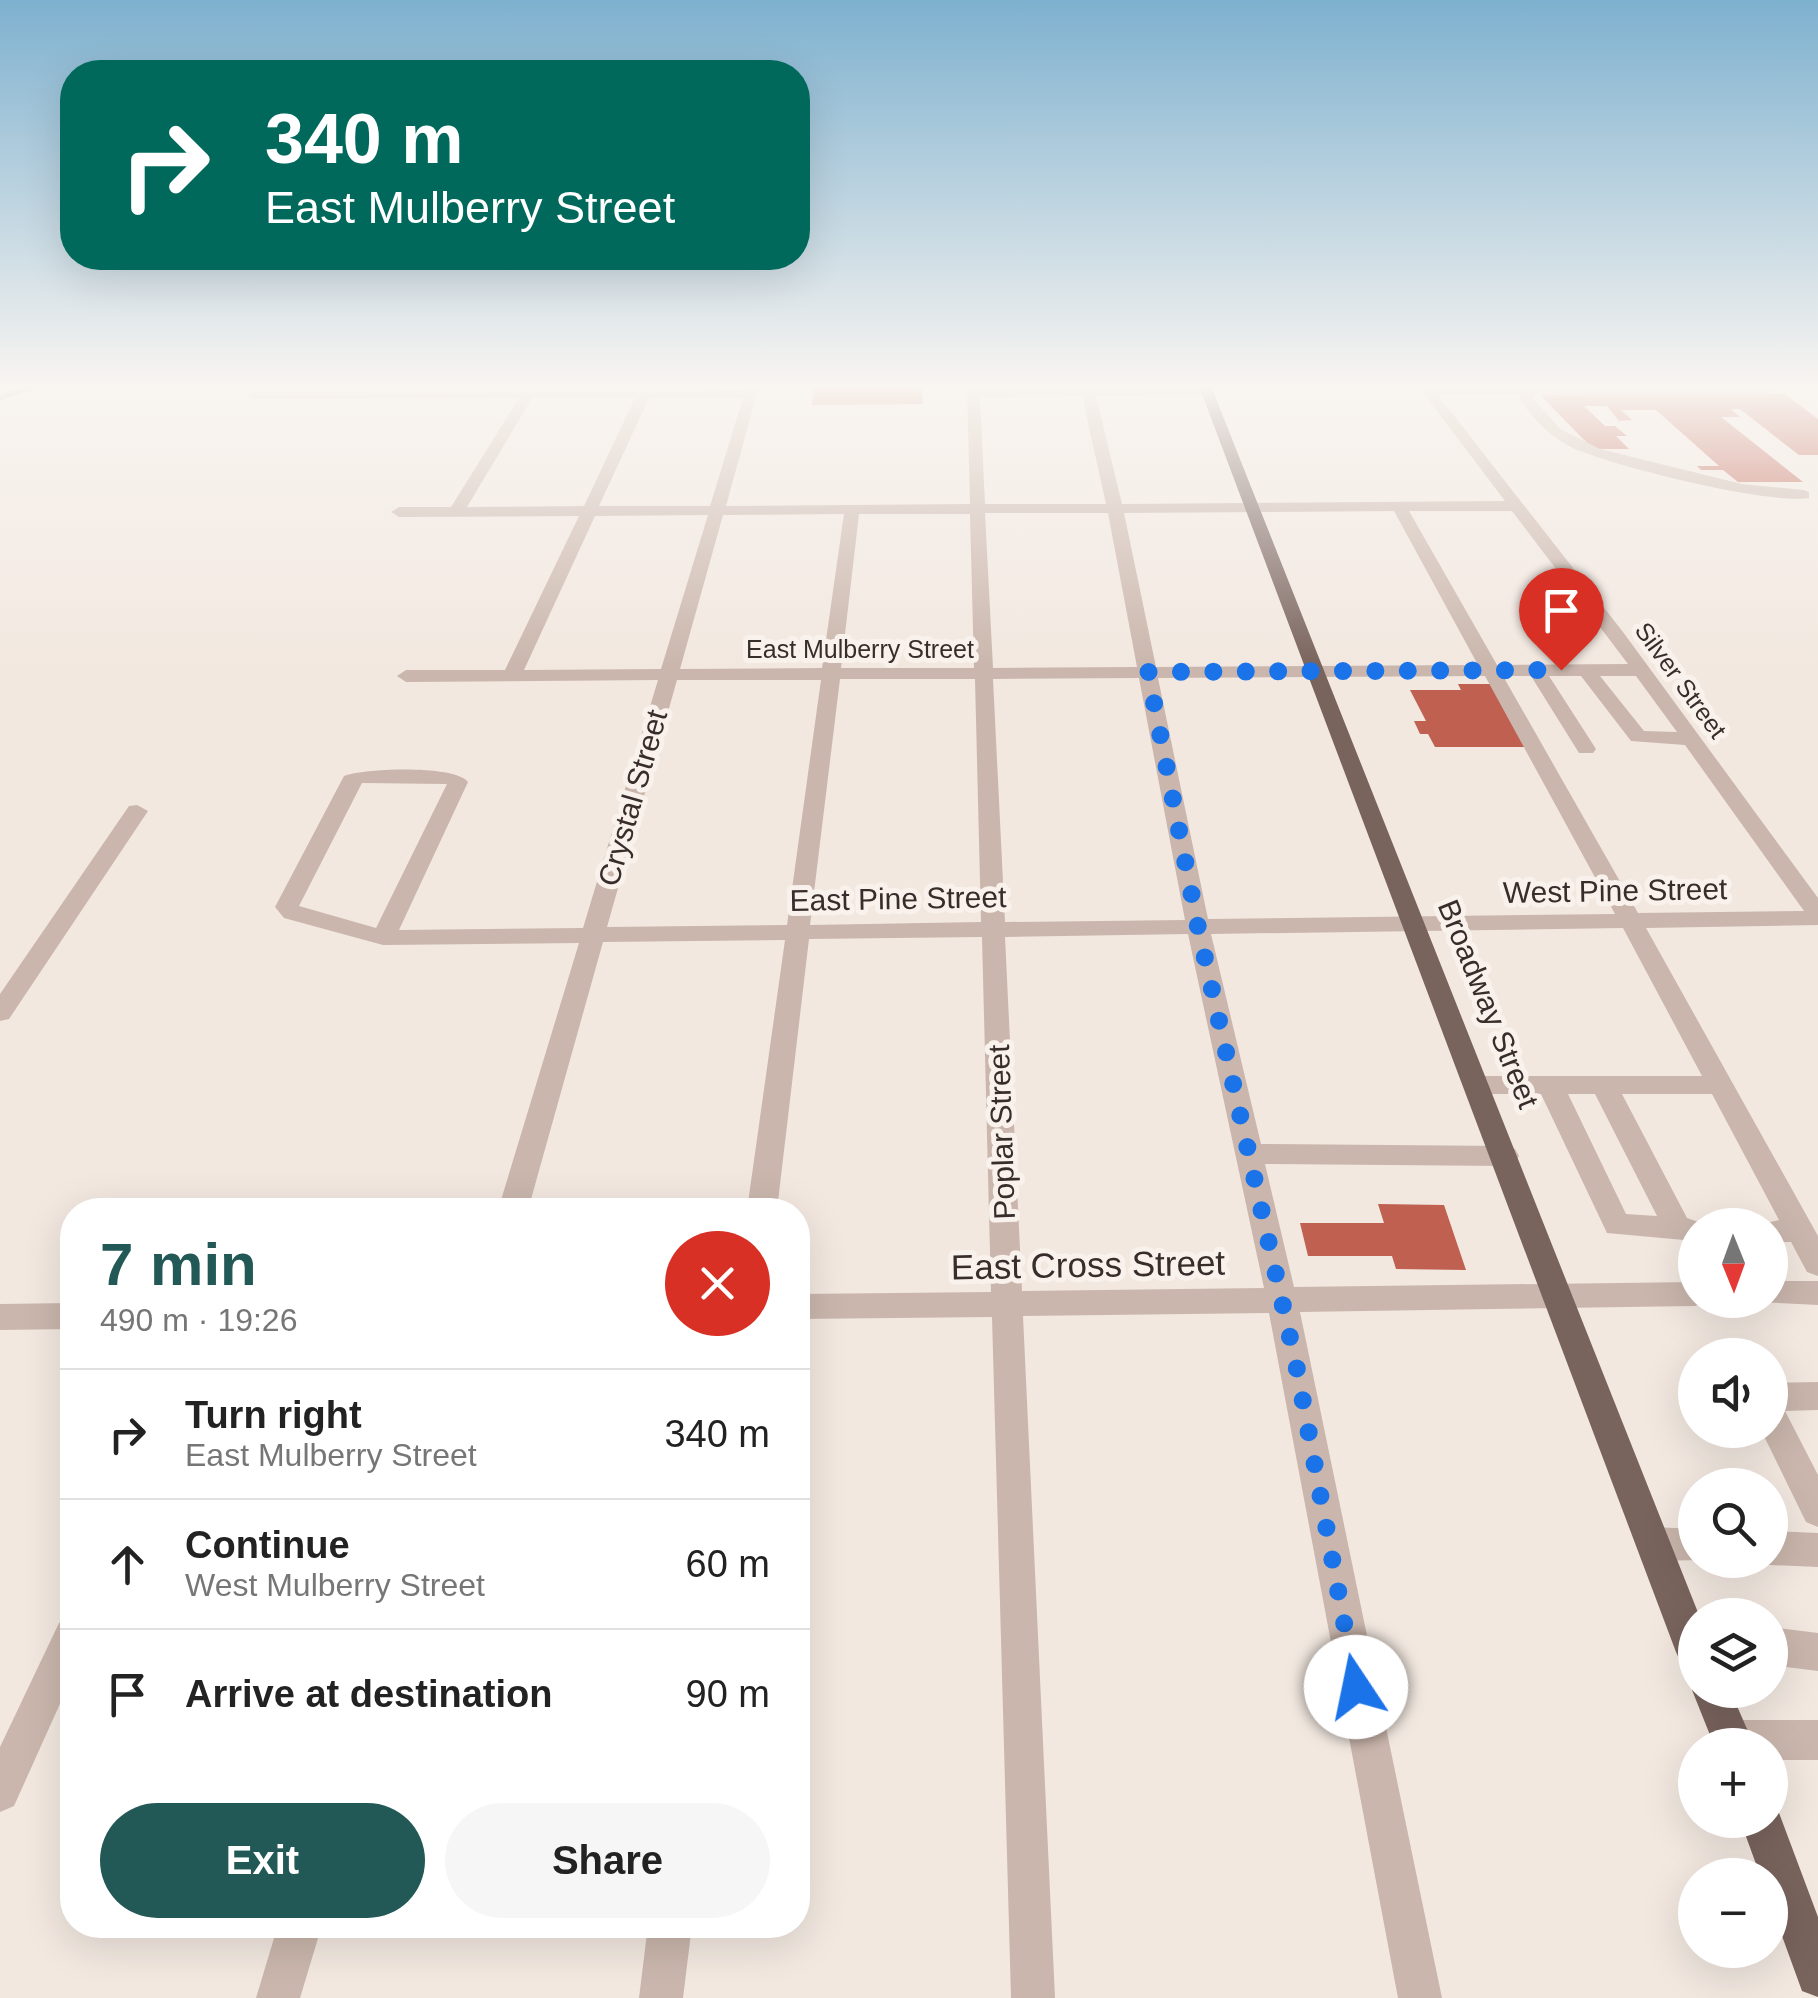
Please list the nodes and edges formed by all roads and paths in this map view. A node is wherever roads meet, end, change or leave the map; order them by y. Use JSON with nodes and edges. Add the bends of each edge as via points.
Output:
{"nodes":[{"id":1,"x":476,"y":479,"type":"edge"},
{"id":2,"x":603,"y":479,"type":"edge"},
{"id":3,"x":726,"y":479,"type":"edge"},
{"id":4,"x":977,"y":479,"type":"edge"},
{"id":5,"x":1108,"y":479,"type":"edge"},
{"id":6,"x":1242,"y":479,"type":"edge"},
{"id":7,"x":1498,"y":479,"type":"edge"},
{"id":8,"x":1696,"y":479,"type":"edge"},
{"id":9,"x":1804,"y":495,"type":"dead end"},
{"id":10,"x":1519,"y":506,"type":"junction"},
{"id":11,"x":1253,"y":507,"type":"junction"},
{"id":12,"x":1398,"y":507,"type":"junction"},
{"id":13,"x":1115,"y":508,"type":"junction"},
{"id":14,"x":978,"y":509,"type":"junction"},
{"id":15,"x":717,"y":510,"type":"junction"},
{"id":16,"x":852,"y":510,"type":"junction"},
{"id":17,"x":588,"y":511,"type":"junction"},
{"id":18,"x":398,"y":512,"type":"dead end"},
{"id":19,"x":456,"y":512,"type":"junction"},
{"id":20,"x":1536,"y":670,"type":"junction"},
{"id":21,"x":1586,"y":670,"type":"junction"},
{"id":22,"x":1640,"y":670,"type":"junction"},
{"id":23,"x":1490,"y":671,"type":"junction"},
{"id":24,"x":1148,"y":672,"type":"junction"},
{"id":25,"x":1313,"y":672,"type":"junction"},
{"id":26,"x":986,"y":673,"type":"junction"},
{"id":27,"x":670,"y":674,"type":"junction"},
{"id":28,"x":830,"y":674,"type":"junction"},
{"id":29,"x":512,"y":675,"type":"junction"},
{"id":30,"x":406,"y":676,"type":"dead end"},
{"id":31,"x":1693,"y":739,"type":"junction"},
{"id":32,"x":1586,"y":749,"type":"dead end"},
{"id":33,"x":137,"y":811,"type":"dead end"},
{"id":34,"x":1818,"y":916,"type":"edge"},
{"id":35,"x":1632,"y":921,"type":"junction"},
{"id":36,"x":1414,"y":925,"type":"junction"},
{"id":37,"x":1198,"y":927,"type":"junction"},
{"id":38,"x":996,"y":930,"type":"junction"},
{"id":39,"x":796,"y":932,"type":"junction"},
{"id":40,"x":593,"y":935,"type":"junction"},
{"id":41,"x":384,"y":938,"type":"junction"},
{"id":42,"x":0,"y":1014,"type":"edge"},
{"id":43,"x":1477,"y":1085,"type":"junction"},
{"id":44,"x":1550,"y":1085,"type":"junction"},
{"id":45,"x":1604,"y":1085,"type":"junction"},
{"id":46,"x":1721,"y":1086,"type":"junction"},
{"id":47,"x":1248,"y":1154,"type":"junction"},
{"id":48,"x":1505,"y":1156,"type":"junction"},
{"id":49,"x":516,"y":1198,"type":"edge"},
{"id":50,"x":763,"y":1198,"type":"edge"},
{"id":51,"x":1775,"y":1208,"type":"edge"},
{"id":52,"x":1678,"y":1216,"type":"edge"},
{"id":53,"x":1678,"y":1230,"type":"edge"},
{"id":54,"x":1788,"y":1234,"type":"edge"},
{"id":55,"x":1818,"y":1264,"type":"edge"},
{"id":56,"x":1788,"y":1293,"type":"edge"},
{"id":57,"x":1818,"y":1293,"type":"edge"},
{"id":58,"x":1678,"y":1294,"type":"edge"},
{"id":59,"x":1560,"y":1296,"type":"junction"},
{"id":60,"x":1280,"y":1299,"type":"junction"},
{"id":61,"x":1006,"y":1304,"type":"junction"},
{"id":62,"x":810,"y":1307,"type":"edge"},
{"id":63,"x":60,"y":1316,"type":"edge"},
{"id":64,"x":0,"y":1317,"type":"edge"},
{"id":65,"x":1818,"y":1396,"type":"edge"},
{"id":66,"x":1788,"y":1397,"type":"edge"},
{"id":67,"x":1787,"y":1448,"type":"edge"},
{"id":68,"x":1818,"y":1511,"type":"edge"},
{"id":69,"x":1654,"y":1544,"type":"junction"},
{"id":70,"x":1678,"y":1545,"type":"edge"},
{"id":71,"x":1788,"y":1549,"type":"edge"},
{"id":72,"x":1818,"y":1550,"type":"edge"},
{"id":73,"x":1678,"y":1604,"type":"edge"},
{"id":74,"x":1788,"y":1648,"type":"edge"},
{"id":75,"x":1818,"y":1652,"type":"edge"},
{"id":76,"x":60,"y":1662,"type":"edge"},
{"id":77,"x":1818,"y":1740,"type":"edge"},
{"id":78,"x":1788,"y":1741,"type":"edge"},
{"id":79,"x":0,"y":1792,"type":"edge"},
{"id":80,"x":1768,"y":1838,"type":"edge"},
{"id":81,"x":296,"y":1938,"type":"edge"},
{"id":82,"x":668,"y":1938,"type":"edge"},
{"id":83,"x":1818,"y":1975,"type":"edge"},
{"id":84,"x":278,"y":1998,"type":"edge"},
{"id":85,"x":661,"y":1998,"type":"edge"},
{"id":86,"x":1033,"y":1998,"type":"edge"},
{"id":87,"x":1420,"y":1998,"type":"edge"}],
"edges":[{"from":1,"to":19,"type":"street"},
{"from":2,"to":17,"type":"street"},
{"from":3,"to":15,"type":"street","name":"Crystal Street"},
{"from":4,"to":14,"type":"street","name":"Poplar Street"},
{"from":5,"to":13,"type":"street"},
{"from":6,"to":11,"type":"main road","name":"Broadway Street"},
{"from":7,"to":10,"type":"street","name":"Silver Street"},
{"from":8,"to":9,"type":"street"},
{"from":10,"to":12,"type":"street"},
{"from":10,"to":22,"type":"street","name":"Silver Street"},
{"from":11,"to":12,"type":"street"},
{"from":11,"to":13,"type":"street"},
{"from":11,"to":25,"type":"main road","name":"Broadway Street"},
{"from":12,"to":23,"type":"street"},
{"from":13,"to":14,"type":"street"},
{"from":13,"to":24,"type":"street"},
{"from":14,"to":16,"type":"street"},
{"from":14,"to":26,"type":"street","name":"Poplar Street"},
{"from":15,"to":16,"type":"street"},
{"from":15,"to":17,"type":"street"},
{"from":15,"to":27,"type":"street","name":"Crystal Street"},
{"from":16,"to":28,"type":"street"},
{"from":17,"to":19,"type":"street"},
{"from":17,"to":29,"type":"street"},
{"from":18,"to":19,"type":"street"},
{"from":20,"to":21,"type":"street","name":"East Mulberry Street"},
{"from":20,"to":23,"type":"street","name":"East Mulberry Street"},
{"from":20,"to":32,"type":"street"},
{"from":21,"to":22,"type":"street","name":"East Mulberry Street"},
{"from":21,"to":31,"type":"street","via":[[1638,738]]},
{"from":22,"to":31,"type":"street","name":"Silver Street"},
{"from":23,"to":25,"type":"street","name":"East Mulberry Street"},
{"from":23,"to":35,"type":"street"},
{"from":24,"to":25,"type":"street","name":"East Mulberry Street"},
{"from":24,"to":26,"type":"street","name":"East Mulberry Street"},
{"from":24,"to":37,"type":"street"},
{"from":25,"to":36,"type":"main road","name":"Broadway Street"},
{"from":26,"to":28,"type":"street","name":"East Mulberry Street"},
{"from":26,"to":38,"type":"street","name":"Poplar Street"},
{"from":27,"to":28,"type":"street","name":"East Mulberry Street"},
{"from":27,"to":29,"type":"street","name":"East Mulberry Street"},
{"from":27,"to":40,"type":"street","name":"Crystal Street"},
{"from":28,"to":39,"type":"street"},
{"from":29,"to":30,"type":"street","name":"East Mulberry Street"},
{"from":31,"to":34,"type":"street","name":"Silver Street"},
{"from":33,"to":42,"type":"street"},
{"from":34,"to":35,"type":"street","name":"West Pine Street"},
{"from":35,"to":36,"type":"street","name":"West Pine Street"},
{"from":35,"to":46,"type":"street"},
{"from":36,"to":37,"type":"street","name":"East Pine Street"},
{"from":36,"to":43,"type":"main road","name":"Broadway Street"},
{"from":37,"to":38,"type":"street","name":"East Pine Street"},
{"from":37,"to":47,"type":"street"},
{"from":38,"to":39,"type":"street","name":"East Pine Street"},
{"from":38,"to":61,"type":"street","name":"Poplar Street"},
{"from":39,"to":40,"type":"street","name":"East Pine Street"},
{"from":39,"to":50,"type":"street"},
{"from":40,"to":41,"type":"street","name":"East Pine Street"},
{"from":40,"to":49,"type":"street","name":"Crystal Street"},
{"from":41,"to":41,"type":"street","name":"East Pine Street","via":[[288,907],[351,780],[454,778],[458,782]]},
{"from":43,"to":44,"type":"street"},
{"from":43,"to":48,"type":"main road","name":"Broadway Street"},
{"from":44,"to":45,"type":"street"},
{"from":44,"to":53,"type":"street","via":[[1617,1226]]},
{"from":45,"to":46,"type":"street"},
{"from":45,"to":52,"type":"street"},
{"from":46,"to":51,"type":"street"},
{"from":47,"to":48,"type":"street"},
{"from":47,"to":60,"type":"street"},
{"from":48,"to":59,"type":"main road","name":"Broadway Street"},
{"from":54,"to":55,"type":"street"},
{"from":56,"to":57,"type":"street"},
{"from":58,"to":59,"type":"street","name":"East Cross Street"},
{"from":59,"to":60,"type":"street","name":"East Cross Street"},
{"from":59,"to":69,"type":"main road","name":"Broadway Street"},
{"from":60,"to":61,"type":"street","name":"East Cross Street"},
{"from":60,"to":87,"type":"street"},
{"from":61,"to":62,"type":"street","name":"East Cross Street"},
{"from":61,"to":86,"type":"street","name":"Poplar Street"},
{"from":63,"to":64,"type":"street"},
{"from":65,"to":66,"type":"street"},
{"from":67,"to":68,"type":"street"},
{"from":69,"to":70,"type":"street"},
{"from":69,"to":73,"type":"main road","name":"Broadway Street"},
{"from":71,"to":72,"type":"street"},
{"from":74,"to":75,"type":"street"},
{"from":76,"to":79,"type":"street"},
{"from":77,"to":78,"type":"street"},
{"from":80,"to":83,"type":"main road"},
{"from":81,"to":84,"type":"street"},
{"from":82,"to":85,"type":"street"}]}
